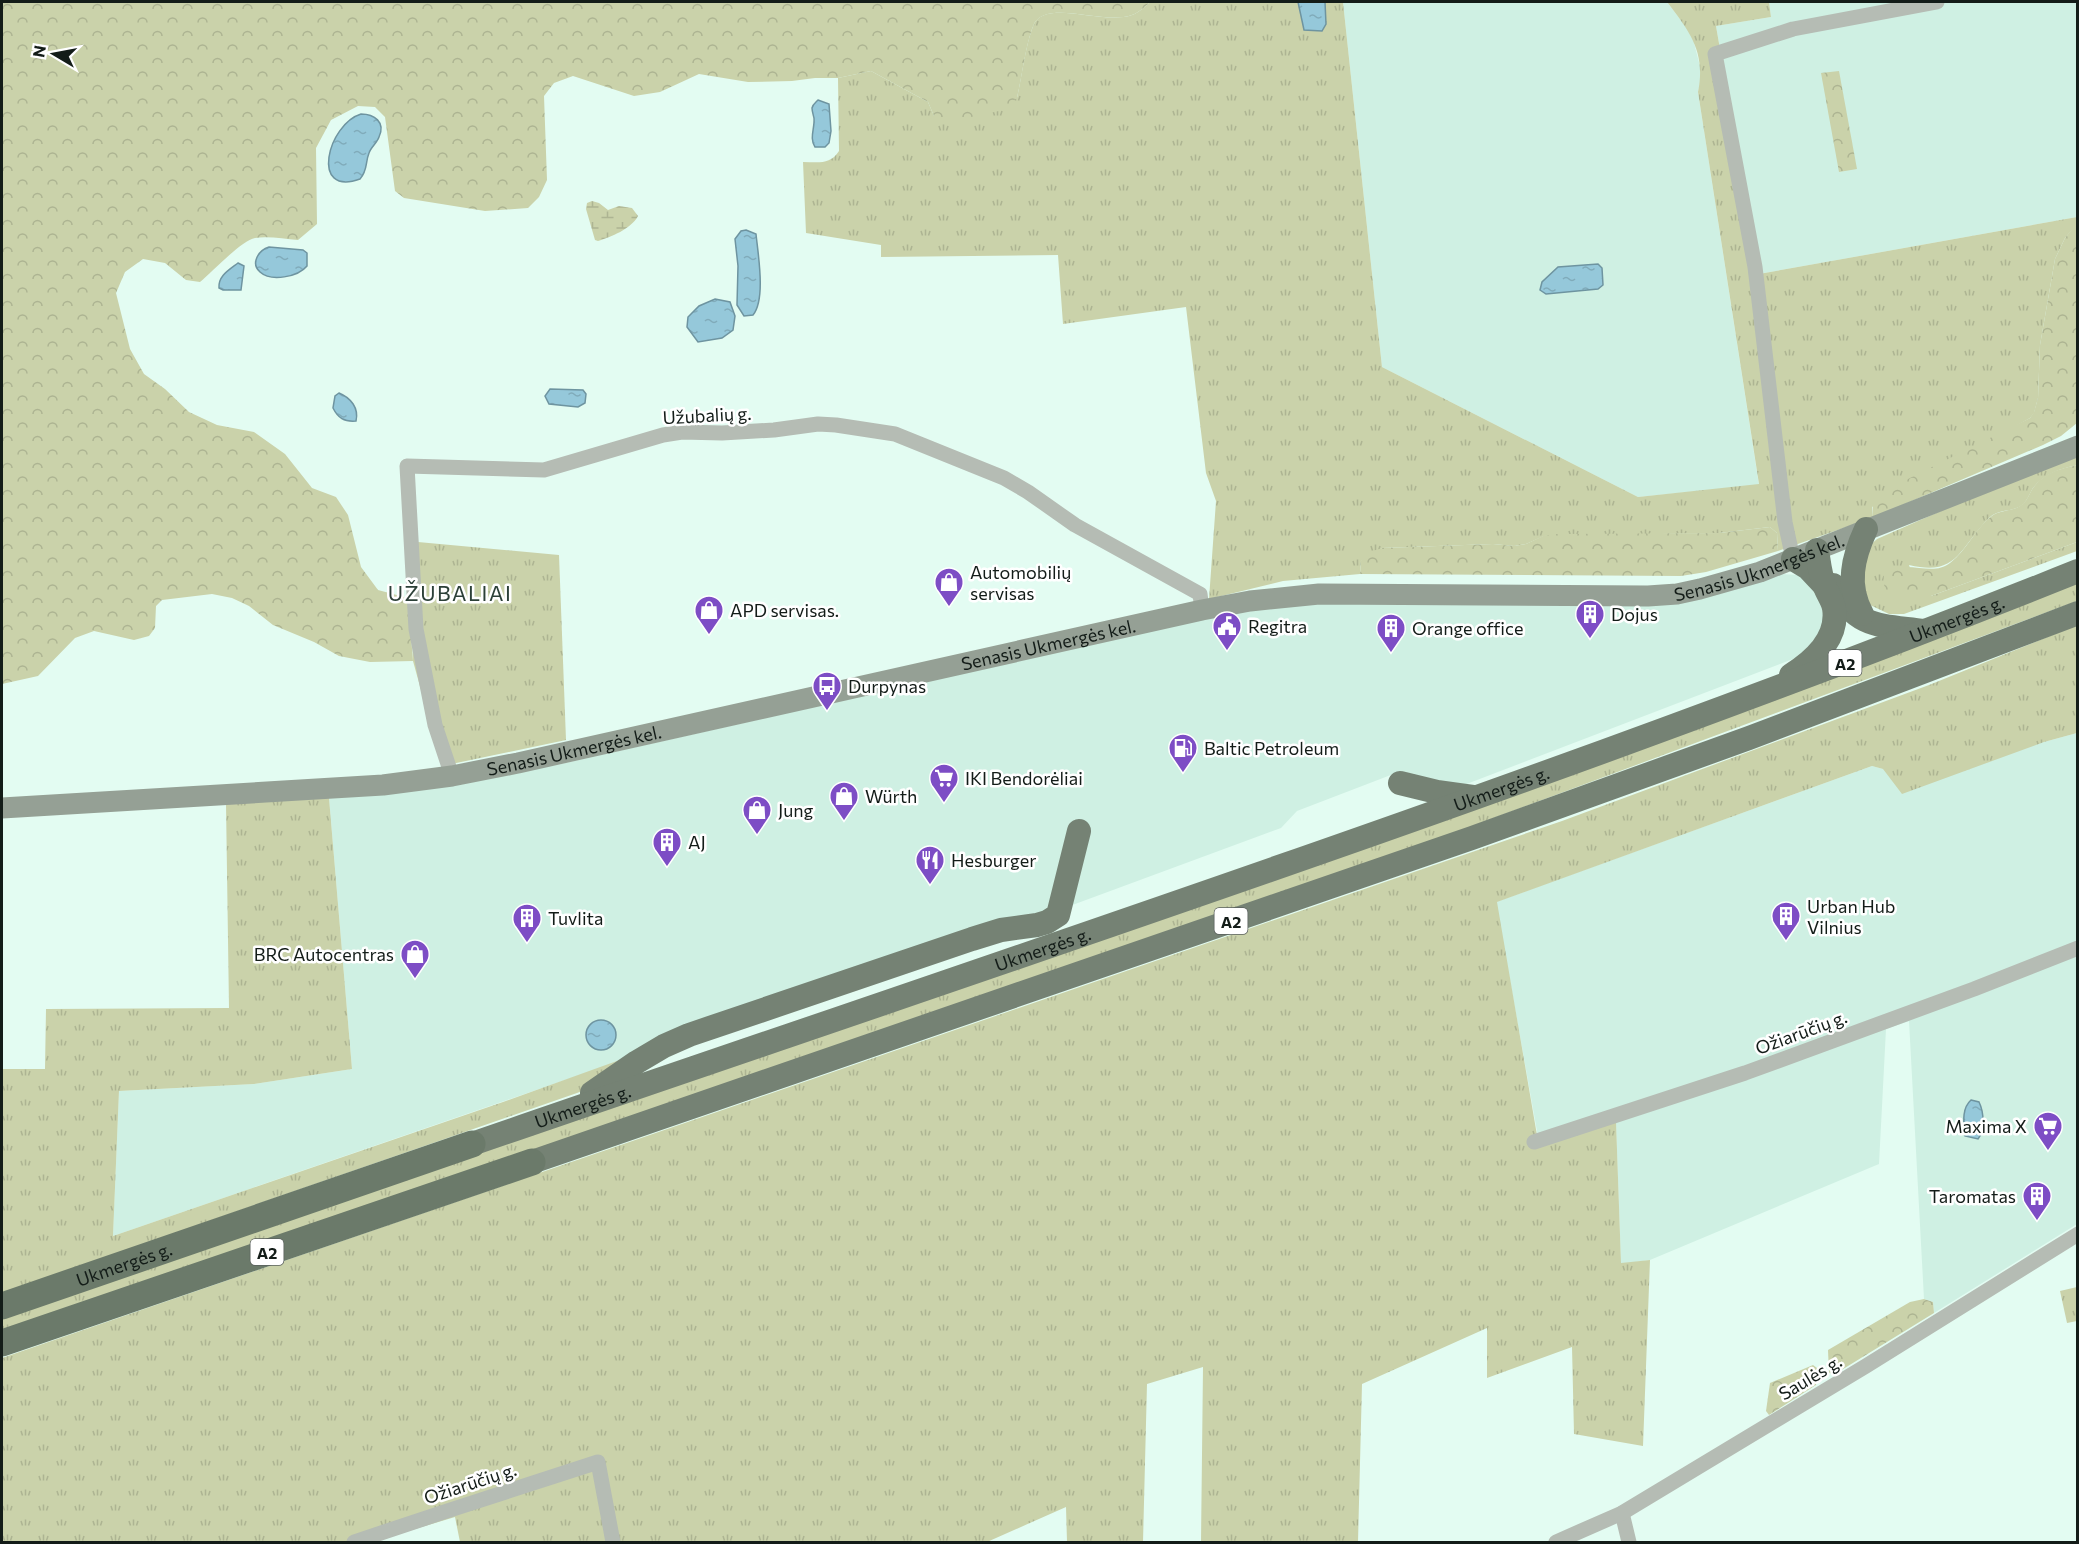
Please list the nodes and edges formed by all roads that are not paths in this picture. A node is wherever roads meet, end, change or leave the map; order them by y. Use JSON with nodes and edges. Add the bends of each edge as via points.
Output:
{"nodes":[{"id":1,"x":1937,"y":2,"type":"edge"},
{"id":2,"x":2078,"y":446,"type":"edge"},
{"id":3,"x":1866,"y":529,"type":"junction"},
{"id":4,"x":1817,"y":550,"type":"junction"},
{"id":5,"x":1793,"y":559,"type":"junction"},
{"id":6,"x":2078,"y":571,"type":"edge"},
{"id":7,"x":1824,"y":585,"type":"junction"},
{"id":8,"x":1202,"y":610,"type":"junction"},
{"id":9,"x":2078,"y":613,"type":"edge"},
{"id":10,"x":1866,"y":621,"type":"junction"},
{"id":11,"x":1926,"y":632,"type":"junction"},
{"id":12,"x":1764,"y":693,"type":"junction"},
{"id":13,"x":452,"y":776,"type":"junction"},
{"id":14,"x":1400,"y":783,"type":"dead end"},
{"id":15,"x":1478,"y":798,"type":"junction"},
{"id":16,"x":2,"y":808,"type":"edge"},
{"id":17,"x":1079,"y":831,"type":"dead end"},
{"id":18,"x":2078,"y":948,"type":"edge"},
{"id":19,"x":515,"y":1129,"type":"junction"},
{"id":20,"x":1534,"y":1142,"type":"dead end"},
{"id":21,"x":472,"y":1144,"type":"joint"},
{"id":22,"x":532,"y":1162,"type":"joint"},
{"id":23,"x":2078,"y":1234,"type":"edge"},
{"id":24,"x":2,"y":1306,"type":"edge"},
{"id":25,"x":2,"y":1343,"type":"edge"},
{"id":26,"x":1622,"y":1513,"type":"junction"},
{"id":27,"x":354,"y":1542,"type":"edge"},
{"id":28,"x":613,"y":1542,"type":"edge"},
{"id":29,"x":1556,"y":1542,"type":"edge"},
{"id":30,"x":1629,"y":1542,"type":"edge"}],
"edges":[{"from":1,"to":5,"type":"street","via":[[1793,29],[1715,54],[1755,267],[1785,522]]},
{"from":2,"to":3,"type":"main road","name":"Senasis Ukmergės kel."},
{"from":3,"to":4,"type":"main road","name":"Senasis Ukmergės kel."},
{"from":3,"to":10,"type":"highway","via":[[1856,550],[1852,591]]},
{"from":4,"to":5,"type":"main road","name":"Senasis Ukmergės kel."},
{"from":4,"to":7,"type":"highway"},
{"from":4,"to":10,"type":"highway","via":[[1842,602]]},
{"from":5,"to":7,"type":"highway"},
{"from":5,"to":8,"type":"main road","name":"Senasis Ukmergės kel.","via":[[1726,583],[1677,594],[1319,594]]},
{"from":6,"to":11,"type":"highway","name":"Ukmergės g.","number":"A2"},
{"from":7,"to":12,"type":"highway","via":[[1834,608],[1829,637],[1812,661]]},
{"from":8,"to":13,"type":"main road","name":"Senasis Ukmergės kel."},
{"from":8,"to":13,"type":"street","name":"Užubalių g.","via":[[1200,594],[1075,525],[1012,483],[895,434],[818,424],[722,433],[682,432],[544,470],[407,466],[416,629],[435,725]]},
{"from":9,"to":22,"type":"highway","name":"Ukmergės g.","number":"A2","via":[[1472,838]]},
{"from":10,"to":11,"type":"highway"},
{"from":11,"to":12,"type":"highway","name":"Ukmergės g.","number":"A2"},
{"from":12,"to":15,"type":"highway","name":"Ukmergės g.","number":"A2"},
{"from":13,"to":16,"type":"main road","name":"Senasis Ukmergės kel.","via":[[318,790]]},
{"from":14,"to":15,"type":"highway"},
{"from":15,"to":19,"type":"highway","name":"Ukmergės g.","number":"A2"},
{"from":17,"to":19,"type":"highway","via":[[1058,915],[1047,922],[972,939],[689,1035],[637,1062],[593,1092],[539,1110]]},
{"from":18,"to":20,"type":"street","name":"Ožiarūčių g.","via":[[1745,1073]]},
{"from":19,"to":21,"type":"highway","name":"Ukmergės g.","number":"A2"},
{"from":21,"to":24,"type":"highway","name":"Ukmergės g.","number":"A2"},
{"from":22,"to":25,"type":"highway","name":"Ukmergės g.","number":"A2"},
{"from":23,"to":26,"type":"street","name":"Saulės g."},
{"from":26,"to":29,"type":"street","name":"Saulės g."},
{"from":26,"to":30,"type":"street"},
{"from":27,"to":28,"type":"street","name":"Ožiarūčių g.","via":[[598,1462]]}]}
